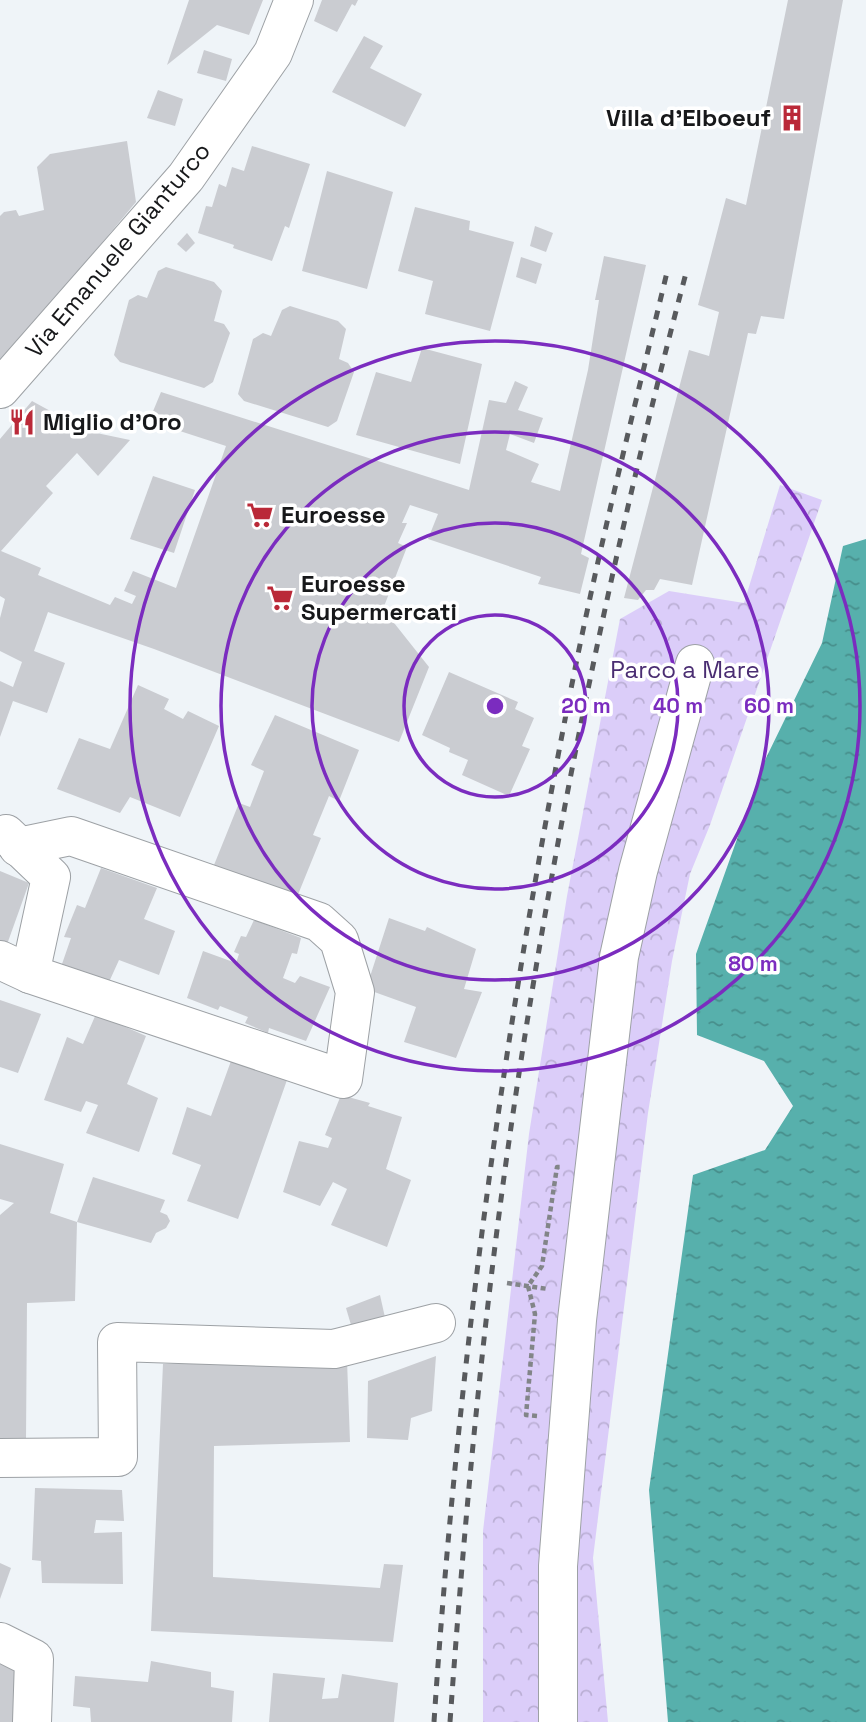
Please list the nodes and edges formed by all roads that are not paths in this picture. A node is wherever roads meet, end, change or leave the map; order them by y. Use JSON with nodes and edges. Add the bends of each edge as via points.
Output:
{"nodes":[{"id":1,"x":294,"y":0,"type":"edge"},
{"id":2,"x":0,"y":389,"type":"edge"},
{"id":3,"x":695,"y":664,"type":"dead end"},
{"id":4,"x":9,"y":837,"type":"edge"},
{"id":5,"x":15,"y":967,"type":"edge"},
{"id":6,"x":436,"y":1323,"type":"dead end"},
{"id":7,"x":0,"y":1458,"type":"edge"},
{"id":8,"x":0,"y":1642,"type":"edge"},
{"id":9,"x":32,"y":1722,"type":"edge"},
{"id":10,"x":558,"y":1722,"type":"edge"}],
"edges":[{"from":1,"to":2,"type":"street","name":"Via Emanuele Gianturco","via":[[273,53],[186,177]]},
{"from":3,"to":10,"type":"street","via":[[619,957],[577,1320],[558,1566]]},
{"from":4,"to":5,"type":"street","via":[[51,877]]},
{"from":4,"to":5,"type":"street","via":[[71,836],[319,922],[339,940],[355,992],[343,1079]]},
{"from":6,"to":7,"type":"street","via":[[334,1349],[117,1342],[118,1457]]},
{"from":8,"to":9,"type":"street","via":[[34,1659]]}]}
